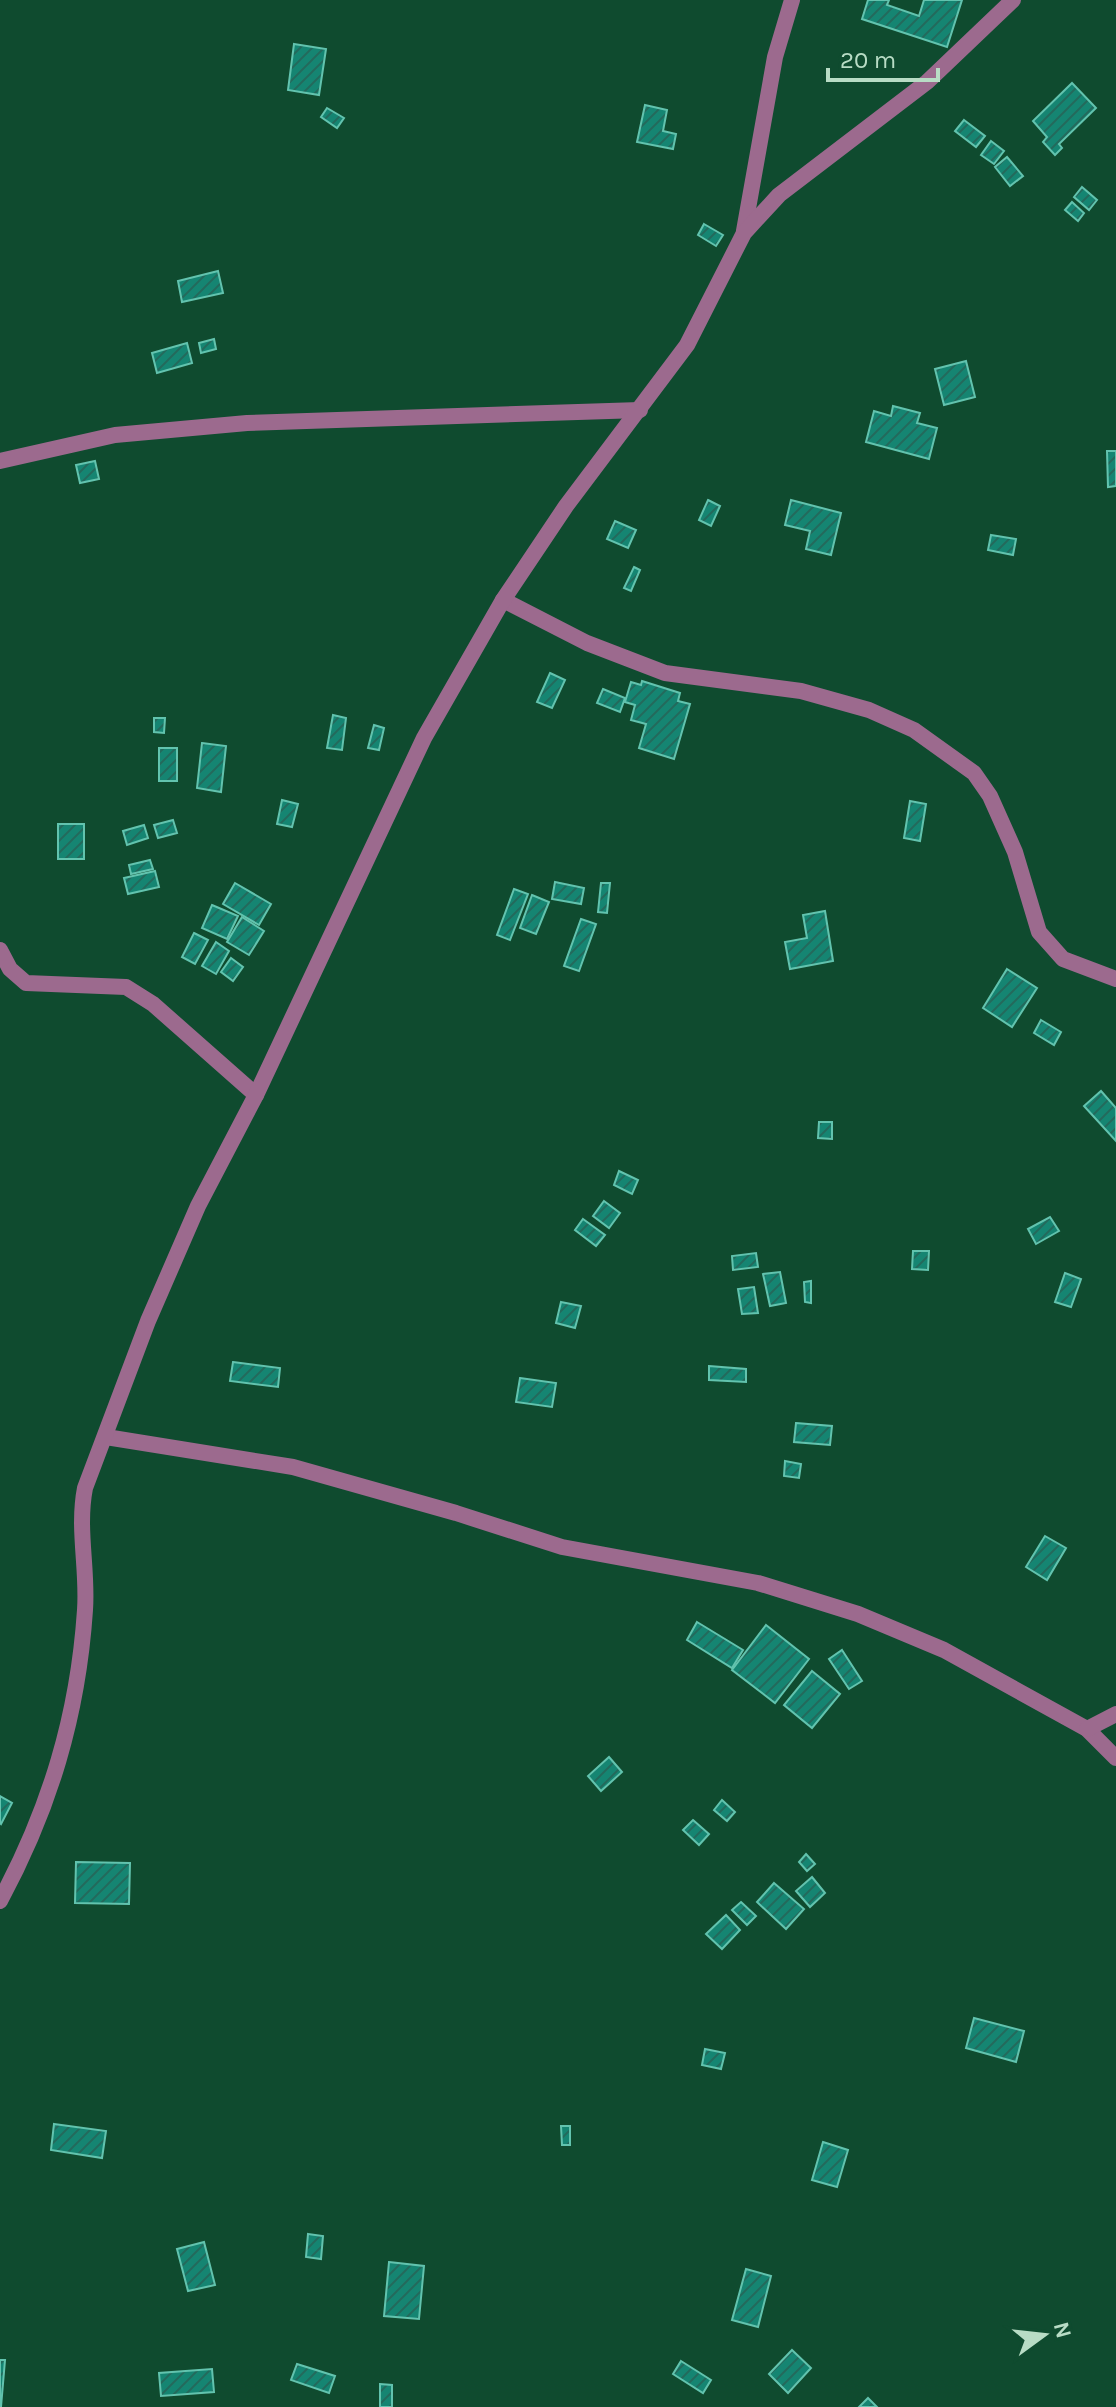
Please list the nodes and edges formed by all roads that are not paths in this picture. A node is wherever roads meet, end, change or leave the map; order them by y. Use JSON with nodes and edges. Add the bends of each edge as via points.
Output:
{"nodes":[{"id":1,"x":792,"y":0,"type":"edge"},
{"id":2,"x":1013,"y":0,"type":"edge"},
{"id":3,"x":744,"y":233,"type":"junction"},
{"id":4,"x":640,"y":410,"type":"junction"},
{"id":5,"x":0,"y":461,"type":"edge"},
{"id":6,"x":503,"y":600,"type":"junction"},
{"id":7,"x":0,"y":950,"type":"edge"},
{"id":8,"x":1116,"y":979,"type":"edge"},
{"id":9,"x":256,"y":1095,"type":"junction"},
{"id":10,"x":106,"y":1437,"type":"junction"},
{"id":11,"x":1116,"y":1714,"type":"edge"},
{"id":12,"x":1087,"y":1729,"type":"junction"},
{"id":13,"x":1116,"y":1758,"type":"edge"},
{"id":14,"x":0,"y":1901,"type":"edge"}],
"edges":[{"from":1,"to":3,"type":"street","via":[[775,57]]},
{"from":2,"to":3,"type":"street","via":[[927,82],[779,195]]},
{"from":3,"to":4,"type":"street","via":[[687,345]]},
{"from":4,"to":5,"type":"street","via":[[247,423],[115,435]]},
{"from":4,"to":6,"type":"street"},
{"from":6,"to":8,"type":"street","via":[[587,643],[665,673],[801,691],[869,710],[914,730],[974,773],[990,796],[1015,852],[1039,932],[1063,959]]},
{"from":6,"to":9,"type":"street","via":[[424,738]]},
{"from":7,"to":9,"type":"street","via":[[26,983],[126,987],[153,1004]]},
{"from":9,"to":10,"type":"street","via":[[198,1206]]},
{"from":10,"to":12,"type":"street","via":[[293,1467],[562,1547],[758,1583],[858,1614],[944,1650]]},
{"from":10,"to":14,"type":"street","via":[[80,1514],[85,1605],[79,1686],[61,1761],[29,1847]]},
{"from":11,"to":12,"type":"street"},
{"from":12,"to":13,"type":"street"}]}
